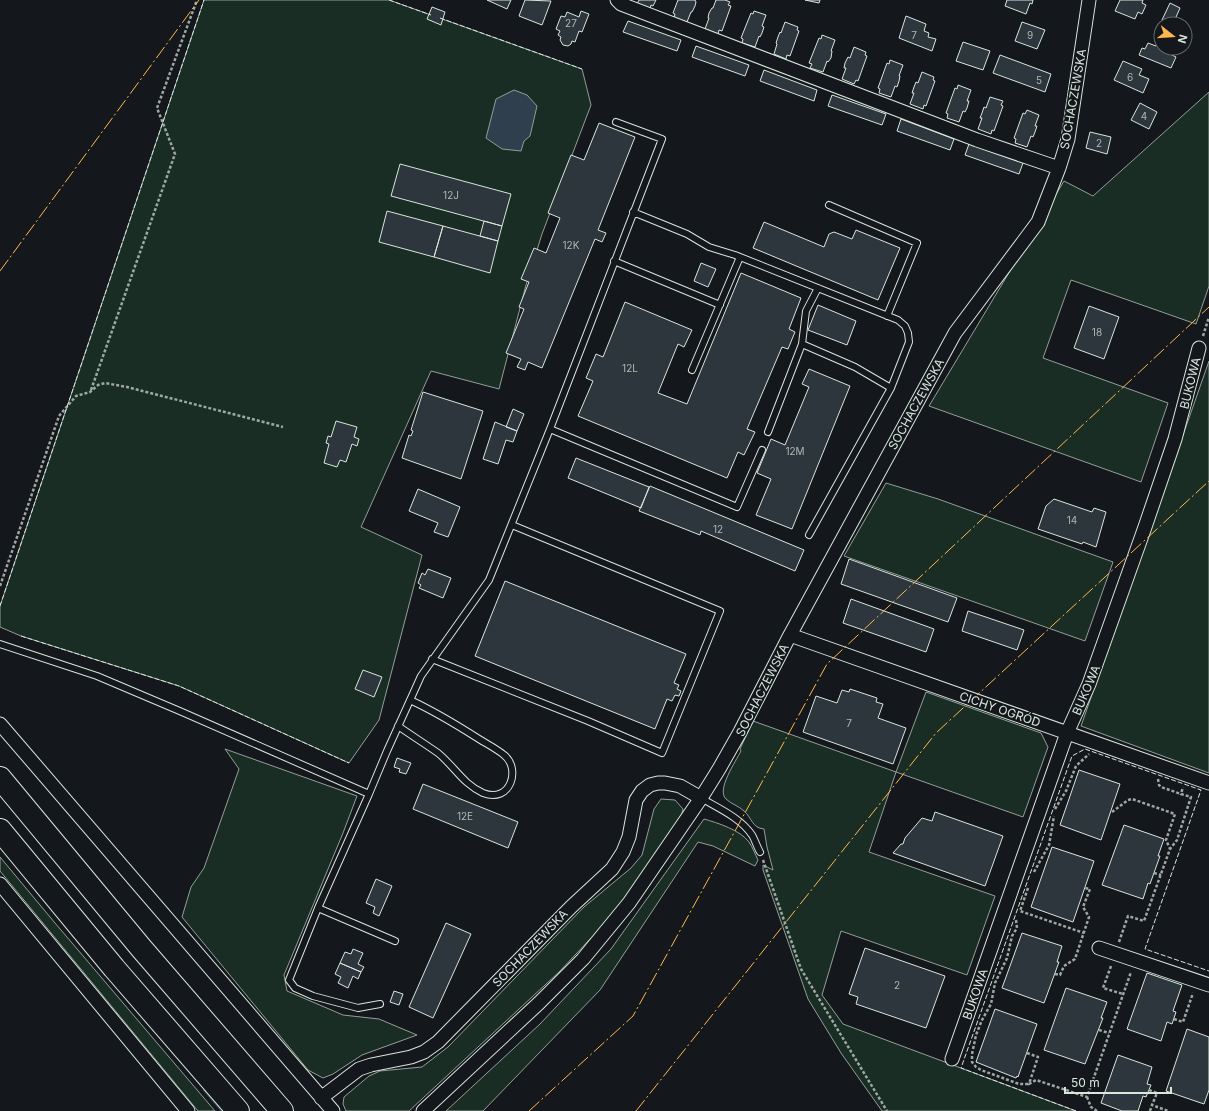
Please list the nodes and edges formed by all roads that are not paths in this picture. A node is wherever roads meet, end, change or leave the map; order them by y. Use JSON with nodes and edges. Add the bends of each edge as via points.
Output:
{"nodes":[{"id":1,"x":617,"y":0,"type":"edge"},
{"id":2,"x":1089,"y":0,"type":"edge"},
{"id":3,"x":616,"y":122,"type":"dead end"},
{"id":4,"x":1059,"y":168,"type":"junction"},
{"id":5,"x":829,"y":205,"type":"dead end"},
{"id":6,"x":633,"y":212,"type":"junction"},
{"id":7,"x":740,"y":257,"type":"junction"},
{"id":8,"x":614,"y":260,"type":"junction"},
{"id":9,"x":818,"y":288,"type":"junction"},
{"id":10,"x":720,"y":305,"type":"junction"},
{"id":11,"x":887,"y":316,"type":"junction"},
{"id":12,"x":802,"y":344,"type":"junction"},
{"id":13,"x":1199,"y":348,"type":"road end"},
{"id":14,"x":692,"y":370,"type":"dead end"},
{"id":15,"x":892,"y":388,"type":"junction"},
{"id":16,"x":550,"y":429,"type":"junction"},
{"id":17,"x":768,"y":432,"type":"dead end"},
{"id":18,"x":762,"y":450,"type":"dead end"},
{"id":19,"x":512,"y":525,"type":"junction"},
{"id":20,"x":809,"y":535,"type":"dead end"},
{"id":21,"x":790,"y":635,"type":"junction"},
{"id":22,"x":0,"y":644,"type":"edge"},
{"id":23,"x":432,"y":659,"type":"junction"},
{"id":24,"x":410,"y":700,"type":"junction"},
{"id":25,"x":0,"y":724,"type":"edge"},
{"id":26,"x":398,"y":726,"type":"junction"},
{"id":27,"x":1067,"y":733,"type":"junction"},
{"id":28,"x":0,"y":778,"type":"edge"},
{"id":29,"x":1209,"y":784,"type":"edge"},
{"id":30,"x":369,"y":794,"type":"junction"},
{"id":31,"x":701,"y":798,"type":"junction"},
{"id":32,"x":0,"y":830,"type":"edge"},
{"id":33,"x":760,"y":852,"type":"road end"},
{"id":34,"x":0,"y":884,"type":"edge"},
{"id":35,"x":318,"y":908,"type":"junction"},
{"id":36,"x":395,"y":941,"type":"dead end"},
{"id":37,"x":1099,"y":948,"type":"dead end"},
{"id":38,"x":1203,"y":983,"type":"edge"},
{"id":39,"x":380,"y":1004,"type":"dead end"},
{"id":40,"x":952,"y":1059,"type":"dead end"},
{"id":41,"x":322,"y":1098,"type":"junction"},
{"id":42,"x":188,"y":1111,"type":"edge"},
{"id":43,"x":238,"y":1111,"type":"edge"},
{"id":44,"x":282,"y":1111,"type":"edge"},
{"id":45,"x":333,"y":1111,"type":"edge"},
{"id":46,"x":423,"y":1111,"type":"edge"}],
"edges":[{"from":1,"to":4,"type":"street","via":[[620,4],[962,134]]},
{"from":2,"to":4,"type":"street","name":"SOCHACZEWSKA","via":[[1068,139]]},
{"from":3,"to":6,"type":"lane","via":[[662,139]]},
{"from":4,"to":21,"type":"street","name":"SOCHACZEWSKA","via":[[1038,222],[955,333]]},
{"from":5,"to":11,"type":"lane","via":[[917,243]]},
{"from":6,"to":7,"type":"lane","via":[[688,234],[710,247]]},
{"from":6,"to":8,"type":"lane"},
{"from":7,"to":9,"type":"lane"},
{"from":7,"to":10,"type":"lane"},
{"from":8,"to":10,"type":"lane"},
{"from":8,"to":16,"type":"lane"},
{"from":9,"to":11,"type":"lane"},
{"from":9,"to":12,"type":"lane","via":[[806,311]]},
{"from":10,"to":14,"type":"lane"},
{"from":11,"to":15,"type":"lane","via":[[905,326],[909,342]]},
{"from":12,"to":15,"type":"lane","via":[[855,367]]},
{"from":12,"to":17,"type":"lane"},
{"from":13,"to":27,"type":"street","name":"BUKOWA","via":[[1175,438],[1148,520],[1089,684]]},
{"from":15,"to":20,"type":"lane"},
{"from":16,"to":18,"type":"lane","via":[[737,507]]},
{"from":16,"to":19,"type":"lane"},
{"from":19,"to":23,"type":"lane","via":[[489,580]]},
{"from":19,"to":23,"type":"lane","via":[[720,611],[662,753]]},
{"from":21,"to":27,"type":"street","name":"CICHY OGRÓD"},
{"from":21,"to":31,"type":"street","name":"SOCHACZEWSKA","via":[[740,732]]},
{"from":22,"to":30,"type":"lane","via":[[97,676]]},
{"from":23,"to":24,"type":"lane"},
{"from":24,"to":26,"type":"lane"},
{"from":24,"to":26,"type":"lane","via":[[459,726],[506,756],[511,764],[511,782],[499,796],[483,793],[458,774],[439,754]]},
{"from":25,"to":41,"type":"street"},
{"from":26,"to":30,"type":"lane"},
{"from":27,"to":29,"type":"street","name":"CICHY OGRÓD"},
{"from":27,"to":40,"type":"street","name":"BUKOWA"},
{"from":28,"to":44,"type":"highway","via":[[142,949]]},
{"from":30,"to":35,"type":"lane"},
{"from":31,"to":33,"type":"lane","via":[[746,828]]},
{"from":31,"to":41,"type":"street","name":"SOCHACZEWSKA","via":[[680,786],[665,783],[650,785],[642,791],[636,800],[630,838],[612,869],[438,1042],[411,1057],[359,1068]]},
{"from":31,"to":46,"type":"street","name":"SOCHACZEWSKA","via":[[630,903],[583,959]]},
{"from":32,"to":43,"type":"highway","via":[[114,968]]},
{"from":34,"to":42,"type":"street"},
{"from":35,"to":36,"type":"lane"},
{"from":35,"to":39,"type":"lane","via":[[289,980],[295,988],[313,996],[358,1008]]},
{"from":37,"to":38,"type":"street"},
{"from":41,"to":45,"type":"street"}]}
